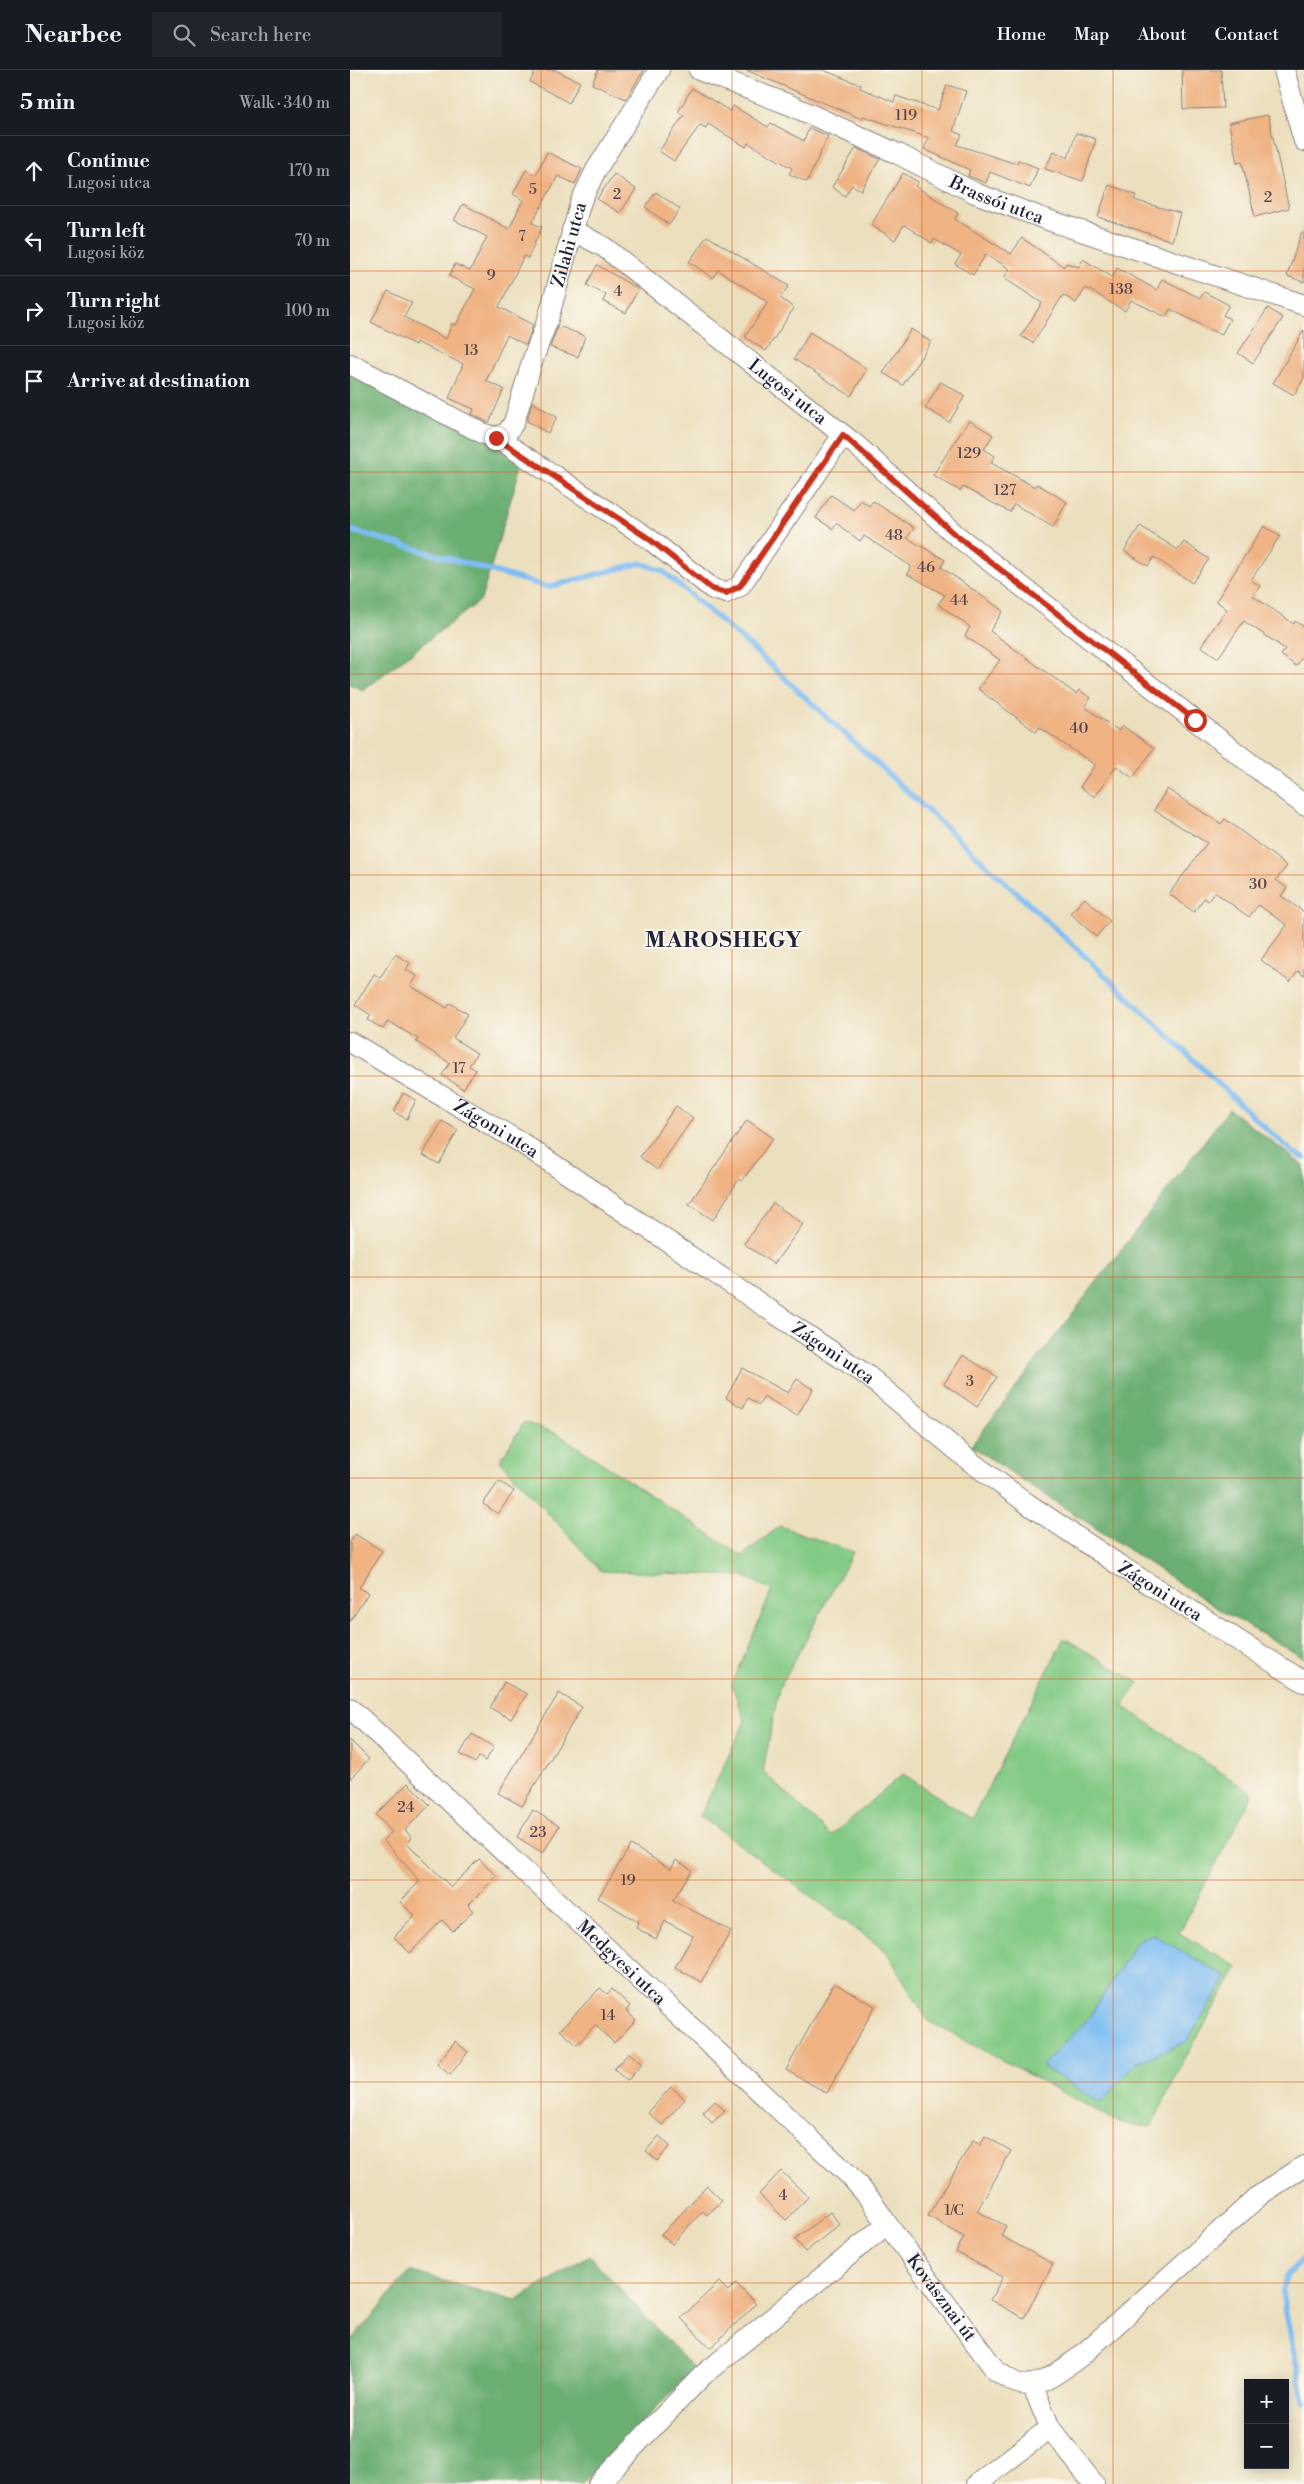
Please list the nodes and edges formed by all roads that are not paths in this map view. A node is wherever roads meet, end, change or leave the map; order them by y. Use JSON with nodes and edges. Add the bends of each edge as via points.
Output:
{"nodes":[{"id":1,"x":659,"y":70,"type":"edge"},
{"id":2,"x":699,"y":70,"type":"edge"},
{"id":3,"x":1284,"y":70,"type":"edge"},
{"id":4,"x":1304,"y":141,"type":"edge"},
{"id":5,"x":572,"y":230,"type":"junction"},
{"id":6,"x":1304,"y":305,"type":"edge"},
{"id":7,"x":350,"y":364,"type":"edge"},
{"id":8,"x":501,"y":435,"type":"junction"},
{"id":9,"x":843,"y":435,"type":"junction"},
{"id":10,"x":1304,"y":805,"type":"edge"},
{"id":11,"x":350,"y":1042,"type":"edge"},
{"id":12,"x":1304,"y":1682,"type":"edge"},
{"id":13,"x":350,"y":1708,"type":"edge"},
{"id":14,"x":1304,"y":2166,"type":"edge"},
{"id":15,"x":887,"y":2224,"type":"junction"},
{"id":16,"x":1032,"y":2384,"type":"junction"},
{"id":17,"x":1050,"y":2428,"type":"junction"},
{"id":18,"x":598,"y":2484,"type":"edge"},
{"id":19,"x":977,"y":2484,"type":"edge"},
{"id":20,"x":1094,"y":2484,"type":"edge"}],
"edges":[{"from":1,"to":5,"type":"street","name":"Zilahi utca","via":[[596,170],[580,201]]},
{"from":2,"to":6,"type":"street","name":"Brassói utca","via":[[808,113],[975,193]]},
{"from":3,"to":4,"type":"street"},
{"from":5,"to":8,"type":"street","name":"Zilahi utca","via":[[548,319],[514,422]]},
{"from":5,"to":9,"type":"street","name":"Lugosi utca","via":[[604,247]]},
{"from":7,"to":8,"type":"street","via":[[484,434]]},
{"from":8,"to":9,"type":"street","via":[[648,538],[712,589],[726,593],[740,586]]},
{"from":9,"to":10,"type":"street","name":"Lugosi utca","via":[[957,536]]},
{"from":11,"to":12,"type":"street","name":"Zágoni utca","via":[[536,1153],[868,1376],[971,1462],[1028,1504]]},
{"from":13,"to":15,"type":"street","name":"Medgyesi utca","via":[[850,2176]]},
{"from":14,"to":16,"type":"street","via":[[1260,2195],[1081,2356],[1055,2375]]},
{"from":15,"to":16,"type":"street","name":"Kovásznai út","via":[[996,2371],[1017,2384]]},
{"from":15,"to":18,"type":"street","via":[[703,2375]]},
{"from":16,"to":17,"type":"street"},
{"from":17,"to":19,"type":"street"},
{"from":17,"to":20,"type":"street"}]}
